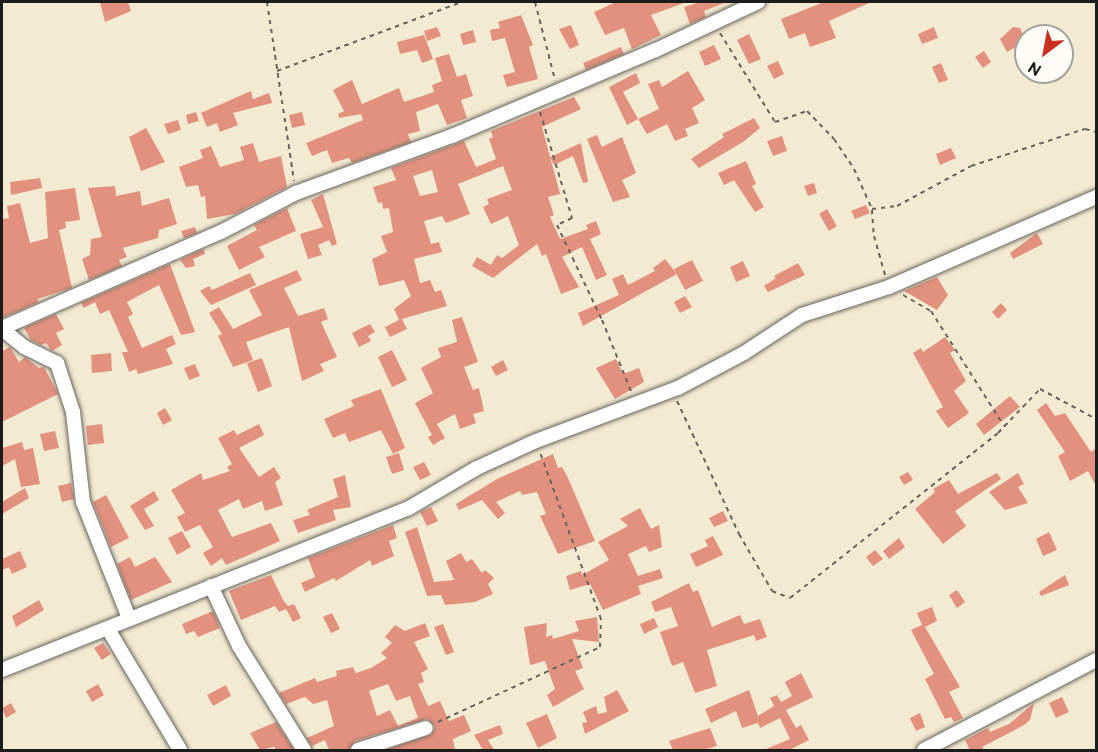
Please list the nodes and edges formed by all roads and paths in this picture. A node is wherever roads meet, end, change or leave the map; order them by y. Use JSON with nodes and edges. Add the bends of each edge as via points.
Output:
{"nodes":[{"id":1,"x":267,"y":2,"type":"edge"},
{"id":2,"x":462,"y":2,"type":"edge"},
{"id":3,"x":535,"y":2,"type":"edge"},
{"id":4,"x":758,"y":2,"type":"edge"},
{"id":5,"x":714,"y":23,"type":"junction"},
{"id":6,"x":277,"y":71,"type":"junction"},
{"id":7,"x":558,"y":91,"type":"junction"},
{"id":8,"x":535,"y":101,"type":"junction"},
{"id":9,"x":1096,"y":132,"type":"edge"},
{"id":10,"x":296,"y":193,"type":"junction"},
{"id":11,"x":1096,"y":197,"type":"edge"},
{"id":12,"x":872,"y":209,"type":"junction"},
{"id":13,"x":889,"y":287,"type":"junction"},
{"id":14,"x":2,"y":328,"type":"edge"},
{"id":15,"x":672,"y":390,"type":"junction"},
{"id":16,"x":636,"y":405,"type":"junction"},
{"id":17,"x":1096,"y":419,"type":"edge"},
{"id":18,"x":1004,"y":426,"type":"junction"},
{"id":19,"x":536,"y":441,"type":"junction"},
{"id":20,"x":211,"y":586,"type":"junction"},
{"id":21,"x":129,"y":618,"type":"junction"},
{"id":22,"x":108,"y":629,"type":"junction"},
{"id":23,"x":1096,"y":660,"type":"edge"},
{"id":24,"x":2,"y":670,"type":"edge"},
{"id":25,"x":426,"y":728,"type":"joint"},
{"id":26,"x":180,"y":750,"type":"edge"},
{"id":27,"x":304,"y":750,"type":"edge"},
{"id":28,"x":358,"y":750,"type":"edge"},
{"id":29,"x":924,"y":750,"type":"edge"}],
"edges":[{"from":1,"to":6,"type":"path"},
{"from":2,"to":6,"type":"path"},
{"from":3,"to":7,"type":"path"},
{"from":4,"to":5,"type":"street"},
{"from":5,"to":7,"type":"street"},
{"from":5,"to":12,"type":"path","via":[[775,122],[807,111],[834,139],[854,169]]},
{"from":6,"to":10,"type":"path"},
{"from":7,"to":8,"type":"street"},
{"from":8,"to":10,"type":"street"},
{"from":8,"to":16,"type":"path","via":[[572,218],[556,225],[602,320]]},
{"from":9,"to":12,"type":"path","via":[[1085,129],[971,166],[897,206]]},
{"from":10,"to":14,"type":"street","via":[[220,232]]},
{"from":11,"to":13,"type":"street"},
{"from":12,"to":13,"type":"path","via":[[874,236]]},
{"from":13,"to":15,"type":"street","via":[[802,315],[744,353]]},
{"from":13,"to":18,"type":"path","via":[[931,311]]},
{"from":14,"to":21,"type":"street","via":[[32,352],[57,363],[61,372],[73,412],[82,502]]},
{"from":15,"to":16,"type":"street"},
{"from":15,"to":18,"type":"path","via":[[740,534],[772,591],[790,598]]},
{"from":16,"to":19,"type":"street"},
{"from":17,"to":18,"type":"path","via":[[1040,389]]},
{"from":19,"to":20,"type":"street","via":[[477,468],[409,508]]},
{"from":19,"to":25,"type":"path","via":[[601,619],[600,647]]},
{"from":20,"to":21,"type":"street"},
{"from":20,"to":27,"type":"street","via":[[239,646]]},
{"from":21,"to":22,"type":"street"},
{"from":22,"to":24,"type":"street"},
{"from":22,"to":26,"type":"street"},
{"from":23,"to":29,"type":"street"},
{"from":25,"to":28,"type":"street"}]}
